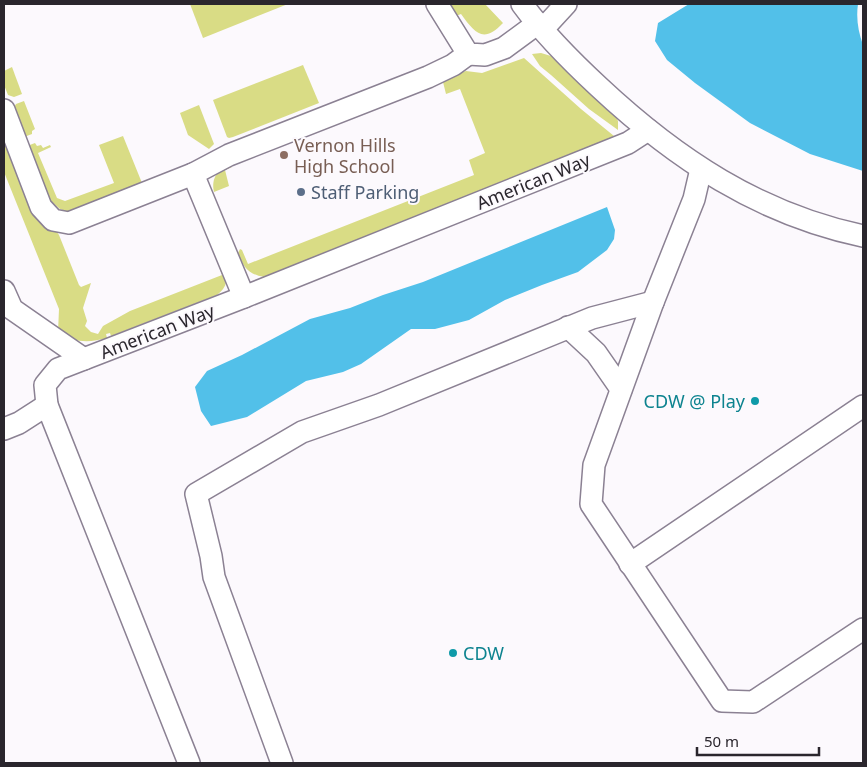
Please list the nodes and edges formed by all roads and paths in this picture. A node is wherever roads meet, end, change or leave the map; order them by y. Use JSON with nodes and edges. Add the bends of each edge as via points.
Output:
{"nodes":[{"id":1,"x":437,"y":4,"type":"edge"},
{"id":2,"x":522,"y":4,"type":"edge"},
{"id":3,"x":566,"y":4,"type":"edge"},
{"id":4,"x":540,"y":26,"type":"junction"},
{"id":5,"x":468,"y":54,"type":"junction"},
{"id":6,"x":4,"y":110,"type":"edge"},
{"id":7,"x":648,"y":130,"type":"junction"},
{"id":8,"x":700,"y":169,"type":"junction"},
{"id":9,"x":184,"y":177,"type":"junction"},
{"id":10,"x":863,"y":236,"type":"edge"},
{"id":11,"x":4,"y":291,"type":"edge"},
{"id":12,"x":244,"y":297,"type":"junction"},
{"id":13,"x":653,"y":302,"type":"junction"},
{"id":14,"x":568,"y":327,"type":"junction"},
{"id":15,"x":84,"y":359,"type":"junction"},
{"id":16,"x":621,"y":389,"type":"junction"},
{"id":17,"x":47,"y":405,"type":"junction"},
{"id":18,"x":863,"y":406,"type":"edge"},
{"id":19,"x":4,"y":429,"type":"edge"},
{"id":20,"x":630,"y":564,"type":"junction"},
{"id":21,"x":863,"y":629,"type":"edge"},
{"id":22,"x":189,"y":763,"type":"edge"},
{"id":23,"x":282,"y":763,"type":"edge"}],
"edges":[{"from":1,"to":5,"type":"street"},
{"from":2,"to":4,"type":"street"},
{"from":3,"to":4,"type":"street"},
{"from":4,"to":5,"type":"street","via":[[485,56]]},
{"from":4,"to":7,"type":"street","via":[[584,73]]},
{"from":5,"to":9,"type":"street","via":[[428,76],[229,155]]},
{"from":6,"to":9,"type":"street","via":[[42,207],[53,220],[70,223]]},
{"from":7,"to":8,"type":"street"},
{"from":7,"to":12,"type":"street","name":"American Way","via":[[628,143]]},
{"from":8,"to":10,"type":"street","via":[[738,191],[792,215]]},
{"from":8,"to":13,"type":"street","via":[[694,199]]},
{"from":9,"to":12,"type":"street"},
{"from":11,"to":15,"type":"street","via":[[12,309]]},
{"from":12,"to":15,"type":"street","name":"American Way"},
{"from":13,"to":14,"type":"street"},
{"from":13,"to":16,"type":"street"},
{"from":14,"to":16,"type":"street","via":[[596,353]]},
{"from":14,"to":23,"type":"street","via":[[379,405],[302,432],[196,494],[214,577]]},
{"from":15,"to":17,"type":"street","name":"American Way","via":[[58,370],[45,384]]},
{"from":16,"to":20,"type":"street","via":[[594,465],[591,504]]},
{"from":17,"to":19,"type":"street","via":[[20,423]]},
{"from":17,"to":22,"type":"street","name":"American Way"},
{"from":18,"to":20,"type":"street"},
{"from":20,"to":21,"type":"street","via":[[722,701],[753,702]]}]}
